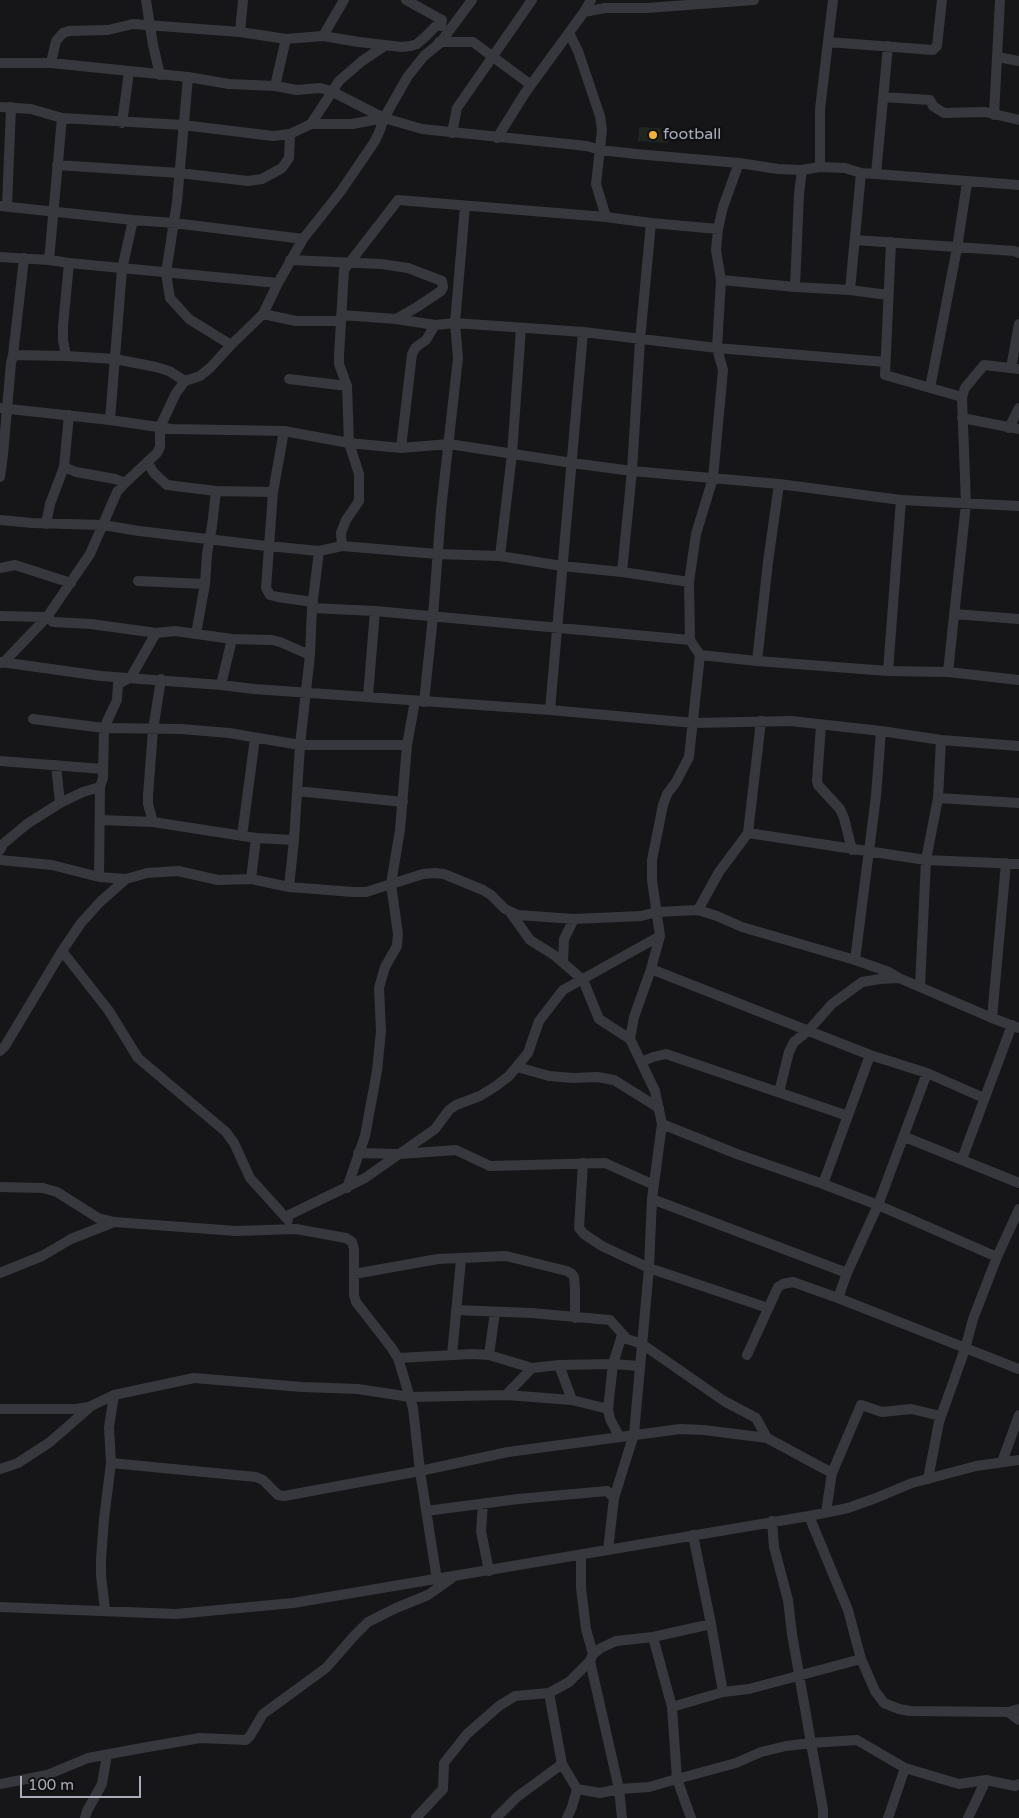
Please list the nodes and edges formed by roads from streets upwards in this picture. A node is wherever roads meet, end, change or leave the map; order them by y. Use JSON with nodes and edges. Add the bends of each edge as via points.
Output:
{"nodes":[{"id":1,"x":146,"y":0,"type":"edge"},
{"id":2,"x":242,"y":0,"type":"edge"},
{"id":3,"x":344,"y":0,"type":"edge"},
{"id":4,"x":406,"y":0,"type":"edge"},
{"id":5,"x":472,"y":0,"type":"edge"},
{"id":6,"x":532,"y":0,"type":"edge"},
{"id":7,"x":590,"y":0,"type":"edge"},
{"id":8,"x":754,"y":0,"type":"edge"},
{"id":9,"x":833,"y":0,"type":"edge"},
{"id":10,"x":942,"y":0,"type":"edge"},
{"id":11,"x":1000,"y":0,"type":"edge"},
{"id":12,"x":717,"y":1,"type":"edge"},
{"id":13,"x":647,"y":4,"type":"edge"},
{"id":14,"x":584,"y":12,"type":"junction"},
{"id":15,"x":442,"y":20,"type":"junction"},
{"id":16,"x":149,"y":24,"type":"junction"},
{"id":17,"x":240,"y":32,"type":"junction"},
{"id":18,"x":569,"y":33,"type":"junction"},
{"id":19,"x":323,"y":36,"type":"junction"},
{"id":20,"x":286,"y":39,"type":"junction"},
{"id":21,"x":439,"y":42,"type":"junction"},
{"id":22,"x":828,"y":42,"type":"junction"},
{"id":23,"x":386,"y":45,"type":"junction"},
{"id":24,"x":888,"y":46,"type":"junction"},
{"id":25,"x":492,"y":57,"type":"junction"},
{"id":26,"x":998,"y":57,"type":"junction"},
{"id":27,"x":1019,"y":61,"type":"edge"},
{"id":28,"x":0,"y":63,"type":"edge"},
{"id":29,"x":51,"y":63,"type":"junction"},
{"id":30,"x":129,"y":72,"type":"junction"},
{"id":31,"x":160,"y":75,"type":"junction"},
{"id":32,"x":188,"y":77,"type":"junction"},
{"id":33,"x":531,"y":85,"type":"junction"},
{"id":34,"x":275,"y":86,"type":"junction"},
{"id":35,"x":332,"y":91,"type":"junction"},
{"id":36,"x":883,"y":97,"type":"junction"},
{"id":37,"x":0,"y":107,"type":"edge"},
{"id":38,"x":11,"y":107,"type":"junction"},
{"id":39,"x":994,"y":114,"type":"junction"},
{"id":40,"x":62,"y":118,"type":"junction"},
{"id":41,"x":384,"y":118,"type":"junction"},
{"id":42,"x":1019,"y":120,"type":"edge"},
{"id":43,"x":122,"y":123,"type":"junction"},
{"id":44,"x":312,"y":124,"type":"junction"},
{"id":45,"x":183,"y":125,"type":"junction"},
{"id":46,"x":452,"y":133,"type":"junction"},
{"id":47,"x":290,"y":134,"type":"junction"},
{"id":48,"x":497,"y":138,"type":"junction"},
{"id":49,"x":600,"y":150,"type":"junction"},
{"id":50,"x":739,"y":163,"type":"junction"},
{"id":51,"x":57,"y":165,"type":"junction"},
{"id":52,"x":820,"y":168,"type":"junction"},
{"id":53,"x":802,"y":170,"type":"junction"},
{"id":54,"x":179,"y":173,"type":"junction"},
{"id":55,"x":861,"y":173,"type":"junction"},
{"id":56,"x":876,"y":174,"type":"junction"},
{"id":57,"x":967,"y":183,"type":"junction"},
{"id":58,"x":1019,"y":185,"type":"edge"},
{"id":59,"x":4,"y":206,"type":"edge"},
{"id":60,"x":465,"y":206,"type":"junction"},
{"id":61,"x":54,"y":211,"type":"junction"},
{"id":62,"x":606,"y":217,"type":"junction"},
{"id":63,"x":133,"y":220,"type":"junction"},
{"id":64,"x":174,"y":223,"type":"junction"},
{"id":65,"x":651,"y":223,"type":"junction"},
{"id":66,"x":718,"y":229,"type":"junction"},
{"id":67,"x":303,"y":239,"type":"junction"},
{"id":68,"x":855,"y":240,"type":"junction"},
{"id":69,"x":891,"y":242,"type":"junction"},
{"id":70,"x":957,"y":248,"type":"junction"},
{"id":71,"x":1019,"y":253,"type":"edge"},
{"id":72,"x":0,"y":257,"type":"edge"},
{"id":73,"x":24,"y":258,"type":"junction"},
{"id":74,"x":49,"y":260,"type":"junction"},
{"id":75,"x":290,"y":260,"type":"junction"},
{"id":76,"x":350,"y":262,"type":"junction"},
{"id":77,"x":69,"y":264,"type":"junction"},
{"id":78,"x":122,"y":269,"type":"junction"},
{"id":79,"x":166,"y":273,"type":"junction"},
{"id":80,"x":721,"y":280,"type":"junction"},
{"id":81,"x":278,"y":283,"type":"junction"},
{"id":82,"x":795,"y":287,"type":"junction"},
{"id":83,"x":850,"y":290,"type":"junction"},
{"id":84,"x":888,"y":295,"type":"junction"},
{"id":85,"x":263,"y":314,"type":"junction"},
{"id":86,"x":340,"y":318,"type":"junction"},
{"id":87,"x":396,"y":319,"type":"junction"},
{"id":88,"x":454,"y":323,"type":"junction"},
{"id":89,"x":1019,"y":324,"type":"edge"},
{"id":90,"x":435,"y":325,"type":"junction"},
{"id":91,"x":521,"y":328,"type":"junction"},
{"id":92,"x":583,"y":332,"type":"junction"},
{"id":93,"x":640,"y":340,"type":"junction"},
{"id":94,"x":231,"y":346,"type":"junction"},
{"id":95,"x":717,"y":348,"type":"junction"},
{"id":96,"x":13,"y":355,"type":"junction"},
{"id":97,"x":66,"y":356,"type":"junction"},
{"id":98,"x":114,"y":359,"type":"junction"},
{"id":99,"x":885,"y":362,"type":"junction"},
{"id":100,"x":1015,"y":368,"type":"edge"},
{"id":101,"x":289,"y":379,"type":"dead end"},
{"id":102,"x":185,"y":381,"type":"junction"},
{"id":103,"x":347,"y":386,"type":"junction"},
{"id":104,"x":930,"y":388,"type":"junction"},
{"id":105,"x":962,"y":397,"type":"junction"},
{"id":106,"x":1019,"y":408,"type":"edge"},
{"id":107,"x":4,"y":409,"type":"edge"},
{"id":108,"x":69,"y":415,"type":"junction"},
{"id":109,"x":962,"y":418,"type":"junction"},
{"id":110,"x":110,"y":420,"type":"junction"},
{"id":111,"x":160,"y":427,"type":"junction"},
{"id":112,"x":1014,"y":429,"type":"edge"},
{"id":113,"x":284,"y":431,"type":"junction"},
{"id":114,"x":349,"y":443,"type":"junction"},
{"id":115,"x":449,"y":444,"type":"junction"},
{"id":116,"x":401,"y":448,"type":"junction"},
{"id":117,"x":512,"y":454,"type":"junction"},
{"id":118,"x":147,"y":462,"type":"junction"},
{"id":119,"x":572,"y":463,"type":"junction"},
{"id":120,"x":64,"y":468,"type":"junction"},
{"id":121,"x":632,"y":471,"type":"junction"},
{"id":122,"x":0,"y":476,"type":"edge"},
{"id":123,"x":712,"y":478,"type":"junction"},
{"id":124,"x":125,"y":483,"type":"junction"},
{"id":125,"x":779,"y":484,"type":"junction"},
{"id":126,"x":216,"y":491,"type":"junction"},
{"id":127,"x":273,"y":492,"type":"junction"},
{"id":128,"x":900,"y":500,"type":"junction"},
{"id":129,"x":966,"y":504,"type":"junction"},
{"id":130,"x":1019,"y":506,"type":"edge"},
{"id":131,"x":0,"y":520,"type":"edge"},
{"id":132,"x":46,"y":524,"type":"junction"},
{"id":133,"x":103,"y":525,"type":"junction"},
{"id":134,"x":210,"y":538,"type":"junction"},
{"id":135,"x":270,"y":545,"type":"junction"},
{"id":136,"x":342,"y":546,"type":"junction"},
{"id":137,"x":319,"y":551,"type":"junction"},
{"id":138,"x":437,"y":554,"type":"junction"},
{"id":139,"x":500,"y":556,"type":"junction"},
{"id":140,"x":562,"y":566,"type":"junction"},
{"id":141,"x":0,"y":568,"type":"edge"},
{"id":142,"x":622,"y":572,"type":"junction"},
{"id":143,"x":138,"y":581,"type":"dead end"},
{"id":144,"x":689,"y":582,"type":"junction"},
{"id":145,"x":71,"y":583,"type":"junction"},
{"id":146,"x":205,"y":584,"type":"junction"},
{"id":147,"x":312,"y":605,"type":"junction"},
{"id":148,"x":374,"y":611,"type":"junction"},
{"id":149,"x":954,"y":614,"type":"junction"},
{"id":150,"x":0,"y":616,"type":"edge"},
{"id":151,"x":433,"y":616,"type":"junction"},
{"id":152,"x":47,"y":617,"type":"junction"},
{"id":153,"x":1019,"y":619,"type":"edge"},
{"id":154,"x":556,"y":628,"type":"junction"},
{"id":155,"x":156,"y":633,"type":"junction"},
{"id":156,"x":196,"y":634,"type":"junction"},
{"id":157,"x":232,"y":639,"type":"junction"},
{"id":158,"x":690,"y":640,"type":"junction"},
{"id":159,"x":310,"y":655,"type":"junction"},
{"id":160,"x":700,"y":655,"type":"junction"},
{"id":161,"x":757,"y":661,"type":"junction"},
{"id":162,"x":1,"y":662,"type":"edge"},
{"id":163,"x":888,"y":671,"type":"junction"},
{"id":164,"x":948,"y":672,"type":"junction"},
{"id":165,"x":131,"y":677,"type":"junction"},
{"id":166,"x":161,"y":679,"type":"junction"},
{"id":167,"x":1019,"y":680,"type":"edge"},
{"id":168,"x":221,"y":684,"type":"junction"},
{"id":169,"x":306,"y":694,"type":"junction"},
{"id":170,"x":368,"y":696,"type":"junction"},
{"id":171,"x":419,"y":702,"type":"junction"},
{"id":172,"x":550,"y":710,"type":"junction"},
{"id":173,"x":33,"y":719,"type":"dead end"},
{"id":174,"x":760,"y":721,"type":"junction"},
{"id":175,"x":694,"y":723,"type":"junction"},
{"id":176,"x":821,"y":725,"type":"junction"},
{"id":177,"x":104,"y":728,"type":"junction"},
{"id":178,"x":153,"y":730,"type":"junction"},
{"id":179,"x":881,"y":731,"type":"junction"},
{"id":180,"x":255,"y":738,"type":"junction"},
{"id":181,"x":941,"y":740,"type":"junction"},
{"id":182,"x":300,"y":745,"type":"junction"},
{"id":183,"x":407,"y":745,"type":"junction"},
{"id":184,"x":1019,"y":746,"type":"edge"},
{"id":185,"x":0,"y":761,"type":"edge"},
{"id":186,"x":56,"y":765,"type":"junction"},
{"id":187,"x":103,"y":769,"type":"junction"},
{"id":188,"x":100,"y":786,"type":"junction"},
{"id":189,"x":297,"y":791,"type":"junction"},
{"id":190,"x":938,"y":798,"type":"junction"},
{"id":191,"x":403,"y":802,"type":"junction"},
{"id":192,"x":60,"y":803,"type":"junction"},
{"id":193,"x":1019,"y":803,"type":"edge"},
{"id":194,"x":100,"y":820,"type":"junction"},
{"id":195,"x":153,"y":822,"type":"junction"},
{"id":196,"x":748,"y":833,"type":"junction"},
{"id":197,"x":242,"y":836,"type":"junction"},
{"id":198,"x":256,"y":838,"type":"junction"},
{"id":199,"x":294,"y":840,"type":"junction"},
{"id":200,"x":0,"y":850,"type":"edge"},
{"id":201,"x":852,"y":850,"type":"junction"},
{"id":202,"x":869,"y":853,"type":"junction"},
{"id":203,"x":0,"y":860,"type":"edge"},
{"id":204,"x":926,"y":860,"type":"junction"},
{"id":205,"x":1006,"y":863,"type":"junction"},
{"id":206,"x":1019,"y":864,"type":"edge"},
{"id":207,"x":100,"y":877,"type":"junction"},
{"id":208,"x":126,"y":879,"type":"junction"},
{"id":209,"x":252,"y":879,"type":"junction"},
{"id":210,"x":391,"y":884,"type":"junction"},
{"id":211,"x":290,"y":887,"type":"junction"},
{"id":212,"x":698,"y":910,"type":"junction"},
{"id":213,"x":510,"y":912,"type":"junction"},
{"id":214,"x":657,"y":912,"type":"junction"},
{"id":215,"x":574,"y":919,"type":"junction"},
{"id":216,"x":660,"y":936,"type":"junction"},
{"id":217,"x":62,"y":950,"type":"junction"},
{"id":218,"x":855,"y":960,"type":"junction"},
{"id":219,"x":563,"y":962,"type":"junction"},
{"id":220,"x":651,"y":969,"type":"junction"},
{"id":221,"x":899,"y":978,"type":"junction"},
{"id":222,"x":582,"y":980,"type":"junction"},
{"id":223,"x":920,"y":987,"type":"junction"},
{"id":224,"x":992,"y":1018,"type":"junction"},
{"id":225,"x":1015,"y":1027,"type":"edge"},
{"id":226,"x":808,"y":1031,"type":"junction"},
{"id":227,"x":630,"y":1039,"type":"junction"},
{"id":228,"x":0,"y":1051,"type":"edge"},
{"id":229,"x":870,"y":1055,"type":"junction"},
{"id":230,"x":641,"y":1062,"type":"junction"},
{"id":231,"x":517,"y":1067,"type":"junction"},
{"id":232,"x":927,"y":1073,"type":"junction"},
{"id":233,"x":779,"y":1092,"type":"junction"},
{"id":234,"x":984,"y":1098,"type":"junction"},
{"id":235,"x":659,"y":1108,"type":"junction"},
{"id":236,"x":848,"y":1116,"type":"junction"},
{"id":237,"x":662,"y":1124,"type":"junction"},
{"id":238,"x":905,"y":1137,"type":"junction"},
{"id":239,"x":358,"y":1153,"type":"junction"},
{"id":240,"x":400,"y":1154,"type":"junction"},
{"id":241,"x":962,"y":1159,"type":"junction"},
{"id":242,"x":583,"y":1163,"type":"junction"},
{"id":243,"x":1019,"y":1183,"type":"edge"},
{"id":244,"x":823,"y":1184,"type":"junction"},
{"id":245,"x":654,"y":1185,"type":"junction"},
{"id":246,"x":0,"y":1187,"type":"edge"},
{"id":247,"x":347,"y":1188,"type":"junction"},
{"id":248,"x":652,"y":1199,"type":"junction"},
{"id":249,"x":878,"y":1206,"type":"junction"},
{"id":250,"x":1019,"y":1209,"type":"edge"},
{"id":251,"x":285,"y":1217,"type":"junction"},
{"id":252,"x":114,"y":1222,"type":"junction"},
{"id":253,"x":296,"y":1230,"type":"junction"},
{"id":254,"x":997,"y":1257,"type":"junction"},
{"id":255,"x":461,"y":1260,"type":"junction"},
{"id":256,"x":648,"y":1268,"type":"junction"},
{"id":257,"x":0,"y":1272,"type":"edge"},
{"id":258,"x":847,"y":1273,"type":"junction"},
{"id":259,"x":354,"y":1274,"type":"junction"},
{"id":260,"x":838,"y":1298,"type":"junction"},
{"id":261,"x":768,"y":1308,"type":"junction"},
{"id":262,"x":456,"y":1310,"type":"junction"},
{"id":263,"x":495,"y":1312,"type":"junction"},
{"id":264,"x":575,"y":1318,"type":"junction"},
{"id":265,"x":622,"y":1334,"type":"junction"},
{"id":266,"x":642,"y":1344,"type":"junction"},
{"id":267,"x":965,"y":1349,"type":"junction"},
{"id":268,"x":452,"y":1355,"type":"junction"},
{"id":269,"x":489,"y":1356,"type":"junction"},
{"id":270,"x":747,"y":1356,"type":"dead end"},
{"id":271,"x":398,"y":1358,"type":"junction"},
{"id":272,"x":613,"y":1364,"type":"junction"},
{"id":273,"x":559,"y":1365,"type":"junction"},
{"id":274,"x":640,"y":1366,"type":"junction"},
{"id":275,"x":532,"y":1368,"type":"junction"},
{"id":276,"x":1019,"y":1369,"type":"edge"},
{"id":277,"x":114,"y":1395,"type":"junction"},
{"id":278,"x":506,"y":1396,"type":"junction"},
{"id":279,"x":410,"y":1397,"type":"junction"},
{"id":280,"x":572,"y":1400,"type":"junction"},
{"id":281,"x":89,"y":1407,"type":"junction"},
{"id":282,"x":0,"y":1408,"type":"edge"},
{"id":283,"x":608,"y":1409,"type":"junction"},
{"id":284,"x":1019,"y":1415,"type":"edge"},
{"id":285,"x":942,"y":1416,"type":"junction"},
{"id":286,"x":1017,"y":1427,"type":"edge"},
{"id":287,"x":634,"y":1434,"type":"junction"},
{"id":288,"x":619,"y":1436,"type":"junction"},
{"id":289,"x":766,"y":1438,"type":"junction"},
{"id":290,"x":1019,"y":1460,"type":"edge"},
{"id":291,"x":1002,"y":1462,"type":"junction"},
{"id":292,"x":111,"y":1463,"type":"junction"},
{"id":293,"x":0,"y":1469,"type":"edge"},
{"id":294,"x":420,"y":1471,"type":"junction"},
{"id":295,"x":832,"y":1473,"type":"junction"},
{"id":296,"x":928,"y":1479,"type":"junction"},
{"id":297,"x":614,"y":1498,"type":"junction"},
{"id":298,"x":483,"y":1504,"type":"junction"},
{"id":299,"x":426,"y":1512,"type":"junction"},
{"id":300,"x":826,"y":1512,"type":"junction"},
{"id":301,"x":810,"y":1516,"type":"junction"},
{"id":302,"x":772,"y":1521,"type":"junction"},
{"id":303,"x":693,"y":1535,"type":"junction"},
{"id":304,"x":608,"y":1550,"type":"junction"},
{"id":305,"x":581,"y":1555,"type":"junction"},
{"id":306,"x":488,"y":1571,"type":"junction"},
{"id":307,"x":455,"y":1576,"type":"junction"},
{"id":308,"x":436,"y":1580,"type":"junction"},
{"id":309,"x":0,"y":1608,"type":"edge"},
{"id":310,"x":105,"y":1610,"type":"junction"},
{"id":311,"x":712,"y":1624,"type":"junction"},
{"id":312,"x":653,"y":1637,"type":"junction"},
{"id":313,"x":592,"y":1658,"type":"junction"},
{"id":314,"x":860,"y":1659,"type":"junction"},
{"id":315,"x":799,"y":1674,"type":"junction"},
{"id":316,"x":723,"y":1692,"type":"junction"},
{"id":317,"x":549,"y":1693,"type":"junction"},
{"id":318,"x":672,"y":1707,"type":"junction"},
{"id":319,"x":1019,"y":1709,"type":"edge"},
{"id":320,"x":1008,"y":1712,"type":"junction"},
{"id":321,"x":1019,"y":1720,"type":"edge"},
{"id":322,"x":811,"y":1742,"type":"junction"},
{"id":323,"x":107,"y":1755,"type":"junction"},
{"id":324,"x":562,"y":1764,"type":"junction"},
{"id":325,"x":905,"y":1768,"type":"junction"},
{"id":326,"x":677,"y":1779,"type":"junction"},
{"id":327,"x":986,"y":1780,"type":"junction"},
{"id":328,"x":0,"y":1784,"type":"edge"},
{"id":329,"x":1018,"y":1787,"type":"edge"},
{"id":330,"x":577,"y":1789,"type":"junction"},
{"id":331,"x":619,"y":1789,"type":"junction"},
{"id":332,"x":86,"y":1818,"type":"edge"},
{"id":333,"x":416,"y":1818,"type":"edge"},
{"id":334,"x":496,"y":1818,"type":"edge"},
{"id":335,"x":567,"y":1818,"type":"edge"},
{"id":336,"x":622,"y":1818,"type":"edge"},
{"id":337,"x":691,"y":1818,"type":"edge"},
{"id":338,"x":822,"y":1818,"type":"edge"},
{"id":339,"x":888,"y":1818,"type":"edge"},
{"id":340,"x":968,"y":1818,"type":"edge"}],
"edges":[{"from":1,"to":16,"type":"street"},
{"from":2,"to":17,"type":"street"},
{"from":3,"to":19,"type":"street"},
{"from":4,"to":15,"type":"street"},
{"from":5,"to":21,"type":"street"},
{"from":6,"to":25,"type":"street"},
{"from":7,"to":14,"type":"street"},
{"from":8,"to":12,"type":"street"},
{"from":9,"to":22,"type":"street"},
{"from":10,"to":24,"type":"street","via":[[937,46],[933,50]]},
{"from":11,"to":26,"type":"street"},
{"from":12,"to":13,"type":"street"},
{"from":13,"to":14,"type":"street"},
{"from":14,"to":18,"type":"street"},
{"from":15,"to":21,"type":"street"},
{"from":15,"to":23,"type":"street","via":[[417,44],[402,47]]},
{"from":16,"to":17,"type":"street"},
{"from":16,"to":29,"type":"street","via":[[69,31],[56,41]]},
{"from":16,"to":31,"type":"street"},
{"from":17,"to":20,"type":"street"},
{"from":18,"to":33,"type":"street"},
{"from":18,"to":49,"type":"street","via":[[600,116]]},
{"from":19,"to":20,"type":"street"},
{"from":19,"to":23,"type":"street"},
{"from":20,"to":34,"type":"street"},
{"from":21,"to":25,"type":"street","via":[[473,42]]},
{"from":21,"to":41,"type":"street","via":[[408,76]]},
{"from":22,"to":24,"type":"street"},
{"from":22,"to":52,"type":"street","via":[[820,108]]},
{"from":23,"to":35,"type":"street","via":[[362,60]]},
{"from":24,"to":36,"type":"street"},
{"from":25,"to":33,"type":"street"},
{"from":25,"to":46,"type":"street","via":[[457,108]]},
{"from":26,"to":27,"type":"street"},
{"from":26,"to":39,"type":"street"},
{"from":28,"to":29,"type":"street"},
{"from":29,"to":30,"type":"street"},
{"from":30,"to":31,"type":"street"},
{"from":30,"to":43,"type":"street"},
{"from":31,"to":32,"type":"street"},
{"from":32,"to":34,"type":"street","via":[[229,84]]},
{"from":32,"to":45,"type":"street"},
{"from":33,"to":48,"type":"street"},
{"from":34,"to":35,"type":"street"},
{"from":35,"to":41,"type":"street"},
{"from":35,"to":44,"type":"street"},
{"from":36,"to":39,"type":"street","via":[[930,100],[944,113]]},
{"from":36,"to":56,"type":"street"},
{"from":37,"to":38,"type":"street"},
{"from":38,"to":40,"type":"street"},
{"from":38,"to":59,"type":"street"},
{"from":39,"to":42,"type":"street"},
{"from":40,"to":43,"type":"street"},
{"from":40,"to":51,"type":"street"},
{"from":41,"to":44,"type":"street","via":[[352,124]]},
{"from":41,"to":46,"type":"street","via":[[422,129]]},
{"from":41,"to":67,"type":"street","via":[[375,140]]},
{"from":43,"to":45,"type":"street"},
{"from":44,"to":47,"type":"street"},
{"from":45,"to":47,"type":"street","via":[[273,136]]},
{"from":45,"to":54,"type":"street"},
{"from":46,"to":48,"type":"street"},
{"from":47,"to":54,"type":"street","via":[[286,163],[262,179],[248,181]]},
{"from":48,"to":49,"type":"street","via":[[588,146]]},
{"from":49,"to":50,"type":"street"},
{"from":49,"to":62,"type":"street","via":[[596,184]]},
{"from":50,"to":53,"type":"street"},
{"from":50,"to":66,"type":"street"},
{"from":51,"to":54,"type":"street"},
{"from":51,"to":61,"type":"street"},
{"from":52,"to":53,"type":"street"},
{"from":52,"to":55,"type":"street","via":[[845,168]]},
{"from":53,"to":82,"type":"street"},
{"from":54,"to":64,"type":"street"},
{"from":55,"to":56,"type":"street"},
{"from":55,"to":68,"type":"street"},
{"from":56,"to":57,"type":"street"},
{"from":57,"to":58,"type":"street"},
{"from":57,"to":70,"type":"street"},
{"from":59,"to":61,"type":"street"},
{"from":60,"to":62,"type":"street"},
{"from":60,"to":76,"type":"street","via":[[398,200]]},
{"from":60,"to":88,"type":"street"},
{"from":61,"to":63,"type":"street"},
{"from":61,"to":74,"type":"street"},
{"from":62,"to":65,"type":"street"},
{"from":63,"to":64,"type":"street"},
{"from":63,"to":78,"type":"street"},
{"from":64,"to":67,"type":"street"},
{"from":64,"to":79,"type":"street"},
{"from":65,"to":66,"type":"street"},
{"from":65,"to":93,"type":"street"},
{"from":66,"to":80,"type":"street","via":[[716,250]]},
{"from":67,"to":75,"type":"street"},
{"from":68,"to":69,"type":"street"},
{"from":68,"to":83,"type":"street"},
{"from":69,"to":70,"type":"street"},
{"from":69,"to":84,"type":"street"},
{"from":70,"to":71,"type":"street"},
{"from":70,"to":104,"type":"street"},
{"from":72,"to":73,"type":"street"},
{"from":73,"to":74,"type":"street"},
{"from":73,"to":96,"type":"street"},
{"from":74,"to":77,"type":"street"},
{"from":75,"to":76,"type":"street"},
{"from":75,"to":81,"type":"street"},
{"from":76,"to":86,"type":"street","via":[[344,270]]},
{"from":76,"to":87,"type":"street","via":[[408,268],[442,281],[441,291]]},
{"from":77,"to":78,"type":"street"},
{"from":77,"to":97,"type":"street","via":[[63,326]]},
{"from":78,"to":79,"type":"street"},
{"from":78,"to":98,"type":"street"},
{"from":79,"to":81,"type":"street"},
{"from":79,"to":94,"type":"street","via":[[170,298],[189,319]]},
{"from":80,"to":82,"type":"street"},
{"from":80,"to":95,"type":"street"},
{"from":81,"to":85,"type":"street"},
{"from":82,"to":83,"type":"street"},
{"from":83,"to":84,"type":"street"},
{"from":84,"to":99,"type":"street"},
{"from":85,"to":86,"type":"street","via":[[296,321]]},
{"from":85,"to":94,"type":"street"},
{"from":86,"to":87,"type":"street"},
{"from":86,"to":103,"type":"street","via":[[339,364]]},
{"from":87,"to":90,"type":"street"},
{"from":88,"to":90,"type":"street"},
{"from":88,"to":91,"type":"street"},
{"from":88,"to":115,"type":"street","via":[[458,358]]},
{"from":89,"to":100,"type":"street"},
{"from":90,"to":116,"type":"street","via":[[412,354]]},
{"from":91,"to":92,"type":"street"},
{"from":91,"to":117,"type":"street"},
{"from":92,"to":93,"type":"street"},
{"from":92,"to":119,"type":"street"},
{"from":93,"to":95,"type":"street"},
{"from":93,"to":121,"type":"street"},
{"from":94,"to":102,"type":"street","via":[[200,376]]},
{"from":95,"to":99,"type":"street"},
{"from":95,"to":123,"type":"street","via":[[723,376]]},
{"from":96,"to":97,"type":"street"},
{"from":96,"to":107,"type":"street"},
{"from":97,"to":98,"type":"street"},
{"from":98,"to":102,"type":"street","via":[[169,371]]},
{"from":98,"to":110,"type":"street"},
{"from":99,"to":104,"type":"street","via":[[885,375]]},
{"from":100,"to":105,"type":"street","via":[[984,366],[965,388]]},
{"from":101,"to":103,"type":"street"},
{"from":102,"to":111,"type":"street"},
{"from":103,"to":114,"type":"street"},
{"from":104,"to":105,"type":"street"},
{"from":105,"to":109,"type":"street"},
{"from":106,"to":112,"type":"street"},
{"from":107,"to":108,"type":"street"},
{"from":107,"to":122,"type":"street"},
{"from":108,"to":110,"type":"street"},
{"from":108,"to":120,"type":"street"},
{"from":109,"to":112,"type":"street"},
{"from":109,"to":129,"type":"street"},
{"from":110,"to":111,"type":"street"},
{"from":111,"to":113,"type":"street"},
{"from":111,"to":118,"type":"street","via":[[160,447]]},
{"from":113,"to":114,"type":"street"},
{"from":113,"to":127,"type":"street"},
{"from":114,"to":116,"type":"street"},
{"from":114,"to":136,"type":"street","via":[[359,474],[359,501],[341,533]]},
{"from":115,"to":116,"type":"street"},
{"from":115,"to":117,"type":"street"},
{"from":115,"to":138,"type":"street"},
{"from":117,"to":119,"type":"street"},
{"from":117,"to":139,"type":"street"},
{"from":118,"to":124,"type":"street"},
{"from":118,"to":126,"type":"street","via":[[167,485]]},
{"from":119,"to":121,"type":"street"},
{"from":119,"to":140,"type":"street"},
{"from":120,"to":124,"type":"street"},
{"from":120,"to":132,"type":"street"},
{"from":121,"to":123,"type":"street"},
{"from":121,"to":142,"type":"street"},
{"from":123,"to":125,"type":"street"},
{"from":123,"to":144,"type":"street","via":[[696,534]]},
{"from":124,"to":133,"type":"street","via":[[117,492]]},
{"from":125,"to":128,"type":"street"},
{"from":125,"to":161,"type":"street"},
{"from":126,"to":127,"type":"street"},
{"from":126,"to":134,"type":"street"},
{"from":127,"to":135,"type":"street"},
{"from":128,"to":129,"type":"street"},
{"from":128,"to":163,"type":"street"},
{"from":129,"to":130,"type":"street"},
{"from":129,"to":149,"type":"street"},
{"from":131,"to":132,"type":"street"},
{"from":132,"to":133,"type":"street"},
{"from":133,"to":134,"type":"street"},
{"from":133,"to":145,"type":"street","via":[[90,554]]},
{"from":134,"to":135,"type":"street"},
{"from":134,"to":146,"type":"street"},
{"from":135,"to":137,"type":"street"},
{"from":135,"to":147,"type":"street","via":[[266,588],[270,595]]},
{"from":136,"to":137,"type":"street"},
{"from":136,"to":138,"type":"street"},
{"from":137,"to":147,"type":"street"},
{"from":138,"to":139,"type":"street"},
{"from":138,"to":151,"type":"street"},
{"from":139,"to":140,"type":"street"},
{"from":140,"to":142,"type":"street"},
{"from":140,"to":154,"type":"street"},
{"from":141,"to":145,"type":"street","via":[[15,565]]},
{"from":142,"to":144,"type":"street"},
{"from":143,"to":146,"type":"street"},
{"from":144,"to":158,"type":"street"},
{"from":145,"to":152,"type":"street"},
{"from":146,"to":156,"type":"street"},
{"from":147,"to":148,"type":"street"},
{"from":147,"to":159,"type":"street"},
{"from":148,"to":151,"type":"street"},
{"from":148,"to":170,"type":"street"},
{"from":149,"to":153,"type":"street"},
{"from":149,"to":164,"type":"street"},
{"from":150,"to":152,"type":"street"},
{"from":151,"to":154,"type":"street"},
{"from":151,"to":171,"type":"street"},
{"from":152,"to":155,"type":"street","via":[[53,622]]},
{"from":152,"to":162,"type":"street"},
{"from":154,"to":158,"type":"street"},
{"from":154,"to":172,"type":"street"},
{"from":155,"to":156,"type":"street"},
{"from":155,"to":165,"type":"street"},
{"from":156,"to":157,"type":"street"},
{"from":157,"to":159,"type":"street","via":[[272,640]]},
{"from":157,"to":168,"type":"street"},
{"from":158,"to":160,"type":"street"},
{"from":159,"to":169,"type":"street"},
{"from":160,"to":161,"type":"street"},
{"from":160,"to":175,"type":"street"},
{"from":161,"to":163,"type":"street"},
{"from":162,"to":165,"type":"street"},
{"from":163,"to":164,"type":"street"},
{"from":164,"to":167,"type":"street"},
{"from":165,"to":166,"type":"street"},
{"from":165,"to":177,"type":"street","via":[[118,684],[116,700]]},
{"from":166,"to":168,"type":"street"},
{"from":166,"to":178,"type":"street"},
{"from":168,"to":169,"type":"street"},
{"from":169,"to":170,"type":"street"},
{"from":169,"to":182,"type":"street"},
{"from":170,"to":171,"type":"street"},
{"from":171,"to":172,"type":"street"},
{"from":171,"to":183,"type":"street"},
{"from":172,"to":175,"type":"street"},
{"from":173,"to":177,"type":"street"},
{"from":174,"to":175,"type":"street"},
{"from":174,"to":176,"type":"street"},
{"from":174,"to":196,"type":"street"},
{"from":175,"to":214,"type":"street","via":[[689,756],[663,805],[652,860]]},
{"from":176,"to":179,"type":"street"},
{"from":176,"to":201,"type":"street","via":[[817,781],[840,809]]},
{"from":177,"to":178,"type":"street"},
{"from":177,"to":187,"type":"street"},
{"from":178,"to":180,"type":"street","via":[[181,729]]},
{"from":178,"to":195,"type":"street","via":[[148,804]]},
{"from":179,"to":181,"type":"street"},
{"from":179,"to":202,"type":"street"},
{"from":180,"to":182,"type":"street"},
{"from":180,"to":197,"type":"street"},
{"from":181,"to":184,"type":"street"},
{"from":181,"to":190,"type":"street"},
{"from":182,"to":183,"type":"street"},
{"from":182,"to":189,"type":"street"},
{"from":183,"to":191,"type":"street"},
{"from":185,"to":186,"type":"street"},
{"from":186,"to":187,"type":"street"},
{"from":186,"to":192,"type":"street"},
{"from":187,"to":188,"type":"street"},
{"from":188,"to":192,"type":"street"},
{"from":188,"to":194,"type":"street"},
{"from":189,"to":191,"type":"street"},
{"from":189,"to":199,"type":"street"},
{"from":190,"to":193,"type":"street"},
{"from":190,"to":204,"type":"street"},
{"from":191,"to":210,"type":"street"},
{"from":192,"to":200,"type":"street","via":[[27,824]]},
{"from":194,"to":195,"type":"street"},
{"from":194,"to":207,"type":"street"},
{"from":195,"to":197,"type":"street"},
{"from":196,"to":201,"type":"street"},
{"from":196,"to":212,"type":"street","via":[[719,872]]},
{"from":197,"to":198,"type":"street"},
{"from":198,"to":199,"type":"street"},
{"from":198,"to":209,"type":"street"},
{"from":199,"to":211,"type":"street"},
{"from":201,"to":202,"type":"street"},
{"from":202,"to":204,"type":"street"},
{"from":202,"to":218,"type":"street"},
{"from":203,"to":207,"type":"street","via":[[52,865]]},
{"from":204,"to":205,"type":"street"},
{"from":204,"to":223,"type":"street"},
{"from":205,"to":206,"type":"street"},
{"from":205,"to":224,"type":"street"},
{"from":207,"to":208,"type":"street"},
{"from":208,"to":209,"type":"street","via":[[166,870],[218,880]]},
{"from":208,"to":217,"type":"street","via":[[100,902]]},
{"from":209,"to":211,"type":"street"},
{"from":210,"to":211,"type":"street","via":[[366,892]]},
{"from":210,"to":213,"type":"street","via":[[422,874],[444,874],[483,890]]},
{"from":210,"to":239,"type":"street","via":[[397,946],[385,967],[379,988],[381,1047],[365,1136]]},
{"from":212,"to":214,"type":"street"},
{"from":212,"to":218,"type":"street","via":[[742,928]]},
{"from":213,"to":215,"type":"street"},
{"from":213,"to":219,"type":"street","via":[[530,940]]},
{"from":214,"to":215,"type":"street","via":[[641,916]]},
{"from":214,"to":216,"type":"street"},
{"from":215,"to":219,"type":"street","via":[[564,940]]},
{"from":216,"to":220,"type":"street"},
{"from":216,"to":222,"type":"street"},
{"from":217,"to":228,"type":"street"},
{"from":217,"to":251,"type":"street","via":[[108,1011],[138,1058],[226,1132],[250,1178]]},
{"from":218,"to":221,"type":"street"},
{"from":219,"to":222,"type":"street"},
{"from":220,"to":226,"type":"street"},
{"from":220,"to":227,"type":"street"},
{"from":221,"to":223,"type":"street"},
{"from":221,"to":226,"type":"street","via":[[862,982],[832,1004]]},
{"from":222,"to":227,"type":"street","via":[[599,1019]]},
{"from":222,"to":231,"type":"street","via":[[563,990],[552,1002],[539,1021],[528,1053]]},
{"from":223,"to":224,"type":"street"},
{"from":224,"to":225,"type":"street"},
{"from":225,"to":234,"type":"street"},
{"from":226,"to":229,"type":"street"},
{"from":226,"to":233,"type":"street","via":[[794,1042],[789,1052]]},
{"from":227,"to":230,"type":"street"},
{"from":229,"to":232,"type":"street"},
{"from":229,"to":236,"type":"street"},
{"from":230,"to":233,"type":"street","via":[[666,1054]]},
{"from":230,"to":235,"type":"street"},
{"from":231,"to":235,"type":"street","via":[[549,1076],[614,1080]]},
{"from":231,"to":240,"type":"street","via":[[480,1096],[449,1110],[435,1129]]},
{"from":232,"to":234,"type":"street"},
{"from":232,"to":238,"type":"street"},
{"from":233,"to":236,"type":"street"},
{"from":234,"to":241,"type":"street"},
{"from":235,"to":237,"type":"street"},
{"from":236,"to":244,"type":"street"},
{"from":237,"to":244,"type":"street"},
{"from":237,"to":245,"type":"street"},
{"from":238,"to":241,"type":"street"},
{"from":238,"to":249,"type":"street"},
{"from":239,"to":240,"type":"street"},
{"from":239,"to":247,"type":"street"},
{"from":240,"to":242,"type":"street","via":[[456,1150],[490,1166]]},
{"from":240,"to":247,"type":"street"},
{"from":241,"to":243,"type":"street"},
{"from":242,"to":245,"type":"street","via":[[605,1163]]},
{"from":242,"to":256,"type":"street","via":[[579,1228],[590,1239]]},
{"from":244,"to":249,"type":"street"},
{"from":245,"to":248,"type":"street"},
{"from":246,"to":252,"type":"street","via":[[43,1188],[57,1192],[98,1218]]},
{"from":247,"to":251,"type":"street"},
{"from":248,"to":256,"type":"street"},
{"from":248,"to":258,"type":"street"},
{"from":249,"to":254,"type":"street"},
{"from":249,"to":258,"type":"street"},
{"from":250,"to":254,"type":"street"},
{"from":251,"to":253,"type":"street"},
{"from":252,"to":253,"type":"street","via":[[236,1231]]},
{"from":252,"to":257,"type":"street"},
{"from":253,"to":259,"type":"street","via":[[346,1238],[352,1242]]},
{"from":254,"to":267,"type":"street"},
{"from":255,"to":259,"type":"street","via":[[438,1260]]},
{"from":255,"to":262,"type":"street"},
{"from":255,"to":264,"type":"street","via":[[498,1256],[567,1271],[574,1277]]},
{"from":256,"to":261,"type":"street"},
{"from":256,"to":266,"type":"street"},
{"from":258,"to":260,"type":"street"},
{"from":259,"to":271,"type":"street","via":[[356,1302]]},
{"from":260,"to":261,"type":"street","via":[[793,1282],[778,1287]]},
{"from":260,"to":267,"type":"street"},
{"from":261,"to":270,"type":"street"},
{"from":262,"to":263,"type":"street"},
{"from":262,"to":268,"type":"street"},
{"from":263,"to":264,"type":"street"},
{"from":263,"to":269,"type":"street"},
{"from":264,"to":265,"type":"street","via":[[610,1320]]},
{"from":265,"to":266,"type":"street","via":[[626,1339]]},
{"from":265,"to":272,"type":"street"},
{"from":266,"to":274,"type":"street"},
{"from":266,"to":289,"type":"street","via":[[724,1401],[756,1418]]},
{"from":267,"to":276,"type":"street"},
{"from":267,"to":285,"type":"street"},
{"from":268,"to":269,"type":"street"},
{"from":268,"to":271,"type":"street"},
{"from":269,"to":275,"type":"street"},
{"from":271,"to":279,"type":"street"},
{"from":272,"to":273,"type":"street"},
{"from":272,"to":274,"type":"street"},
{"from":272,"to":283,"type":"street"},
{"from":273,"to":275,"type":"street"},
{"from":273,"to":280,"type":"street"},
{"from":274,"to":287,"type":"street"},
{"from":275,"to":278,"type":"street"},
{"from":277,"to":279,"type":"street","via":[[194,1378],[358,1389]]},
{"from":277,"to":281,"type":"street"},
{"from":277,"to":292,"type":"street","via":[[109,1428]]},
{"from":278,"to":279,"type":"street"},
{"from":278,"to":280,"type":"street"},
{"from":279,"to":294,"type":"street"},
{"from":280,"to":283,"type":"street"},
{"from":281,"to":282,"type":"street"},
{"from":281,"to":293,"type":"street","via":[[50,1442],[18,1463]]},
{"from":283,"to":288,"type":"street"},
{"from":284,"to":286,"type":"street"},
{"from":285,"to":295,"type":"street","via":[[911,1409],[882,1412],[861,1405]]},
{"from":285,"to":296,"type":"street"},
{"from":286,"to":291,"type":"street"},
{"from":287,"to":288,"type":"street"},
{"from":287,"to":289,"type":"street","via":[[680,1429]]},
{"from":287,"to":297,"type":"street"},
{"from":288,"to":294,"type":"street","via":[[508,1452]]},
{"from":289,"to":295,"type":"street"},
{"from":290,"to":291,"type":"street"},
{"from":291,"to":296,"type":"street"},
{"from":292,"to":294,"type":"street","via":[[256,1477],[280,1496]]},
{"from":292,"to":310,"type":"street","via":[[101,1575]]},
{"from":294,"to":299,"type":"street"},
{"from":295,"to":300,"type":"street"},
{"from":296,"to":300,"type":"street","via":[[848,1508]]},
{"from":297,"to":298,"type":"street","via":[[607,1491]]},
{"from":297,"to":304,"type":"street"},
{"from":298,"to":299,"type":"street"},
{"from":298,"to":306,"type":"street","via":[[481,1530]]},
{"from":299,"to":308,"type":"street"},
{"from":300,"to":301,"type":"street"},
{"from":301,"to":302,"type":"street"},
{"from":301,"to":314,"type":"street","via":[[848,1610]]},
{"from":302,"to":303,"type":"street"},
{"from":302,"to":315,"type":"street","via":[[774,1547],[788,1600]]},
{"from":303,"to":304,"type":"street"},
{"from":303,"to":311,"type":"street"},
{"from":304,"to":305,"type":"street"},
{"from":305,"to":306,"type":"street"},
{"from":305,"to":313,"type":"street","via":[[581,1588]]},
{"from":306,"to":307,"type":"street"},
{"from":307,"to":308,"type":"street"},
{"from":307,"to":323,"type":"street","via":[[428,1595],[368,1622],[322,1671],[264,1714],[246,1740],[200,1738]]},
{"from":308,"to":310,"type":"street","via":[[293,1603],[176,1614]]},
{"from":309,"to":310,"type":"street"},
{"from":311,"to":312,"type":"street"},
{"from":311,"to":316,"type":"street"},
{"from":312,"to":313,"type":"street","via":[[616,1641],[601,1648]]},
{"from":312,"to":318,"type":"street"},
{"from":313,"to":317,"type":"street","via":[[569,1682]]},
{"from":313,"to":331,"type":"street"},
{"from":314,"to":315,"type":"street"},
{"from":314,"to":320,"type":"street","via":[[879,1698],[899,1709]]},
{"from":315,"to":316,"type":"street","via":[[749,1689]]},
{"from":315,"to":322,"type":"street"},
{"from":316,"to":318,"type":"street"},
{"from":317,"to":324,"type":"street"},
{"from":317,"to":333,"type":"street","via":[[515,1696],[467,1734],[444,1763],[443,1789]]},
{"from":318,"to":326,"type":"street"},
{"from":319,"to":320,"type":"street"},
{"from":320,"to":321,"type":"street"},
{"from":322,"to":325,"type":"street","via":[[857,1740]]},
{"from":322,"to":326,"type":"street","via":[[761,1752],[736,1763]]},
{"from":322,"to":338,"type":"street"},
{"from":323,"to":328,"type":"street","via":[[88,1758],[47,1775]]},
{"from":323,"to":332,"type":"street","via":[[102,1784]]},
{"from":324,"to":330,"type":"street"},
{"from":324,"to":334,"type":"street","via":[[517,1797]]},
{"from":325,"to":327,"type":"street","via":[[959,1784]]},
{"from":325,"to":339,"type":"street"},
{"from":326,"to":331,"type":"street","via":[[648,1787]]},
{"from":326,"to":337,"type":"street"},
{"from":327,"to":329,"type":"street"},
{"from":327,"to":340,"type":"street"},
{"from":330,"to":331,"type":"street","via":[[600,1793]]},
{"from":330,"to":335,"type":"street"},
{"from":331,"to":336,"type":"street"}]}
